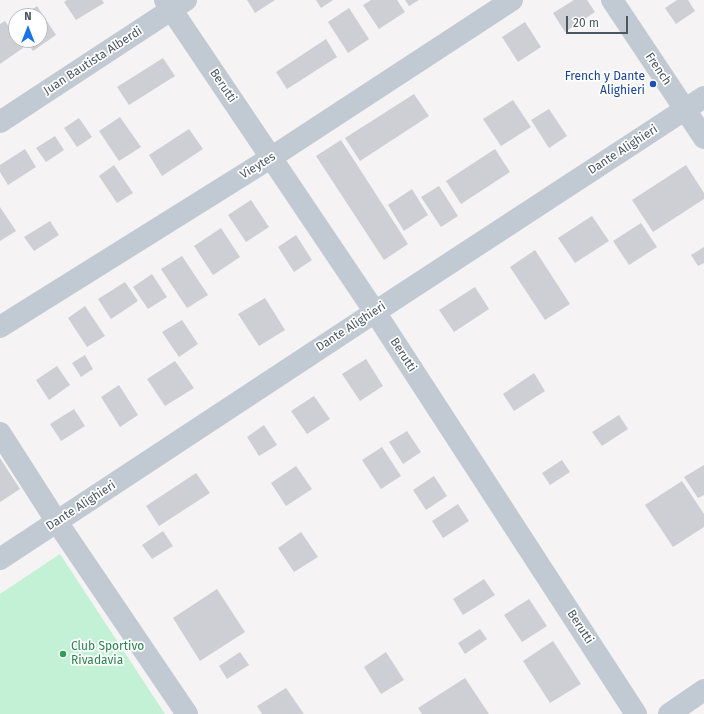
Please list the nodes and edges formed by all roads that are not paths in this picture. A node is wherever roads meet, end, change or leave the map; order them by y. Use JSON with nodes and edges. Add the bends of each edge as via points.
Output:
{"nodes":[{"id":1,"x":512,"y":0,"type":"edge"},
{"id":2,"x":612,"y":0,"type":"edge"},
{"id":3,"x":174,"y":3,"type":"edge"},
{"id":4,"x":704,"y":97,"type":"edge"},
{"id":5,"x":685,"y":109,"type":"junction"},
{"id":6,"x":0,"y":122,"type":"edge"},
{"id":7,"x":704,"y":138,"type":"edge"},
{"id":8,"x":272,"y":157,"type":"junction"},
{"id":9,"x":375,"y":312,"type":"junction"},
{"id":10,"x":0,"y":327,"type":"edge"},
{"id":11,"x":0,"y":433,"type":"edge"},
{"id":12,"x":58,"y":522,"type":"junction"},
{"id":13,"x":0,"y":559,"type":"edge"},
{"id":14,"x":704,"y":690,"type":"edge"},
{"id":15,"x":186,"y":714,"type":"edge"},
{"id":16,"x":636,"y":714,"type":"edge"},
{"id":17,"x":669,"y":714,"type":"edge"}],
"edges":[{"from":1,"to":8,"type":"street","name":"Vieytes"},
{"from":2,"to":5,"type":"street","name":"French"},
{"from":3,"to":6,"type":"street","name":"Juan Bautista Alberdi"},
{"from":3,"to":8,"type":"street","name":"Berutti"},
{"from":4,"to":5,"type":"street","name":"Dante Alighieri"},
{"from":5,"to":7,"type":"street","name":"French"},
{"from":5,"to":9,"type":"street","name":"Dante Alighieri"},
{"from":8,"to":9,"type":"street","name":"Berutti"},
{"from":8,"to":10,"type":"street","name":"Vieytes"},
{"from":9,"to":12,"type":"street","name":"Dante Alighieri"},
{"from":9,"to":16,"type":"street","name":"Berutti"},
{"from":11,"to":12,"type":"street"},
{"from":12,"to":13,"type":"street","name":"Dante Alighieri"},
{"from":12,"to":15,"type":"street"},
{"from":14,"to":17,"type":"street"}]}
